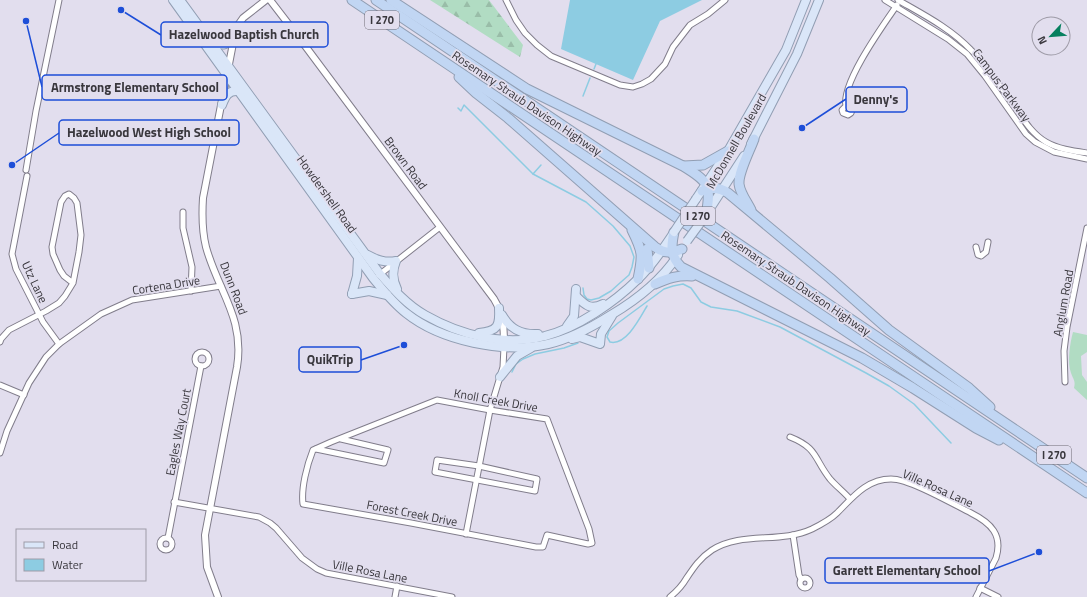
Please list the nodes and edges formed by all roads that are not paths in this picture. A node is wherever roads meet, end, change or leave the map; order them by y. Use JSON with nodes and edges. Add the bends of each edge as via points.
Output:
{"nodes":[{"id":1,"x":59,"y":0,"type":"edge"},
{"id":2,"x":173,"y":0,"type":"edge"},
{"id":3,"x":180,"y":0,"type":"edge"},
{"id":4,"x":266,"y":0,"type":"edge"},
{"id":5,"x":270,"y":0,"type":"edge"},
{"id":6,"x":352,"y":0,"type":"edge"},
{"id":7,"x":376,"y":0,"type":"edge"},
{"id":8,"x":391,"y":0,"type":"edge"},
{"id":9,"x":506,"y":0,"type":"edge"},
{"id":10,"x":725,"y":0,"type":"edge"},
{"id":11,"x":806,"y":0,"type":"edge"},
{"id":12,"x":885,"y":0,"type":"edge"},
{"id":13,"x":899,"y":0,"type":"edge"},
{"id":14,"x":819,"y":2,"type":"edge"},
{"id":15,"x":896,"y":6,"type":"junction"},
{"id":16,"x":207,"y":35,"type":"junction"},
{"id":17,"x":235,"y":36,"type":"junction"},
{"id":18,"x":441,"y":59,"type":"junction"},
{"id":19,"x":229,"y":66,"type":"junction"},
{"id":20,"x":227,"y":76,"type":"junction"},
{"id":21,"x":238,"y":91,"type":"junction"},
{"id":22,"x":222,"y":105,"type":"junction"},
{"id":23,"x":846,"y":106,"type":"dead end"},
{"id":24,"x":754,"y":139,"type":"junction"},
{"id":25,"x":728,"y":151,"type":"junction"},
{"id":26,"x":1087,"y":153,"type":"edge"},
{"id":27,"x":1087,"y":159,"type":"edge"},
{"id":28,"x":683,"y":166,"type":"junction"},
{"id":29,"x":26,"y":170,"type":"dead end"},
{"id":30,"x":734,"y":173,"type":"junction"},
{"id":31,"x":27,"y":176,"type":"dead end"},
{"id":32,"x":722,"y":190,"type":"junction"},
{"id":33,"x":703,"y":191,"type":"junction"},
{"id":34,"x":738,"y":202,"type":"junction"},
{"id":35,"x":708,"y":210,"type":"junction"},
{"id":36,"x":183,"y":212,"type":"dead end"},
{"id":37,"x":754,"y":215,"type":"junction"},
{"id":38,"x":630,"y":225,"type":"junction"},
{"id":39,"x":440,"y":227,"type":"junction"},
{"id":40,"x":1087,"y":228,"type":"edge"},
{"id":41,"x":674,"y":232,"type":"junction"},
{"id":42,"x":641,"y":235,"type":"junction"},
{"id":43,"x":988,"y":242,"type":"dead end"},
{"id":44,"x":976,"y":247,"type":"dead end"},
{"id":45,"x":682,"y":250,"type":"joint"},
{"id":46,"x":661,"y":251,"type":"junction"},
{"id":47,"x":362,"y":255,"type":"junction"},
{"id":48,"x":673,"y":256,"type":"junction"},
{"id":49,"x":396,"y":261,"type":"junction"},
{"id":50,"x":649,"y":268,"type":"junction"},
{"id":51,"x":380,"y":274,"type":"junction"},
{"id":52,"x":696,"y":276,"type":"junction"},
{"id":53,"x":372,"y":278,"type":"junction"},
{"id":54,"x":638,"y":279,"type":"junction"},
{"id":55,"x":73,"y":284,"type":"junction"},
{"id":56,"x":655,"y":284,"type":"junction"},
{"id":57,"x":221,"y":286,"type":"junction"},
{"id":58,"x":626,"y":290,"type":"junction"},
{"id":59,"x":191,"y":291,"type":"junction"},
{"id":60,"x":387,"y":295,"type":"junction"},
{"id":61,"x":403,"y":298,"type":"junction"},
{"id":62,"x":500,"y":311,"type":"junction"},
{"id":63,"x":615,"y":312,"type":"junction"},
{"id":64,"x":39,"y":315,"type":"junction"},
{"id":65,"x":561,"y":331,"type":"junction"},
{"id":66,"x":472,"y":334,"type":"junction"},
{"id":67,"x":546,"y":336,"type":"junction"},
{"id":68,"x":564,"y":339,"type":"junction"},
{"id":69,"x":0,"y":342,"type":"edge"},
{"id":70,"x":59,"y":344,"type":"junction"},
{"id":71,"x":504,"y":344,"type":"junction"},
{"id":72,"x":536,"y":346,"type":"junction"},
{"id":73,"x":201,"y":366,"type":"dead end"},
{"id":74,"x":500,"y":377,"type":"junction"},
{"id":75,"x":1065,"y":382,"type":"dead end"},
{"id":76,"x":0,"y":385,"type":"edge"},
{"id":77,"x":24,"y":395,"type":"junction"},
{"id":78,"x":490,"y":410,"type":"junction"},
{"id":79,"x":1020,"y":433,"type":"junction"},
{"id":80,"x":790,"y":437,"type":"dead end"},
{"id":81,"x":340,"y":439,"type":"junction"},
{"id":82,"x":316,"y":449,"type":"junction"},
{"id":83,"x":0,"y":453,"type":"edge"},
{"id":84,"x":1030,"y":454,"type":"junction"},
{"id":85,"x":479,"y":466,"type":"junction"},
{"id":86,"x":1087,"y":478,"type":"edge"},
{"id":87,"x":476,"y":481,"type":"junction"},
{"id":88,"x":1087,"y":493,"type":"edge"},
{"id":89,"x":850,"y":499,"type":"junction"},
{"id":90,"x":174,"y":502,"type":"junction"},
{"id":91,"x":210,"y":509,"type":"junction"},
{"id":92,"x":466,"y":534,"type":"junction"},
{"id":93,"x":793,"y":535,"type":"junction"},
{"id":94,"x":168,"y":538,"type":"dead end"},
{"id":95,"x":592,"y":543,"type":"joint"},
{"id":96,"x":801,"y":579,"type":"dead end"},
{"id":97,"x":397,"y":586,"type":"junction"},
{"id":98,"x":980,"y":588,"type":"junction"},
{"id":99,"x":218,"y":597,"type":"edge"},
{"id":100,"x":395,"y":597,"type":"edge"},
{"id":101,"x":452,"y":597,"type":"edge"},
{"id":102,"x":670,"y":597,"type":"edge"},
{"id":103,"x":976,"y":597,"type":"edge"},
{"id":104,"x":998,"y":597,"type":"edge"}],
"edges":[{"from":1,"to":29,"type":"street"},
{"from":2,"to":20,"type":"main road","name":"Howdershell Road"},
{"from":3,"to":16,"type":"main road","name":"Howdershell Road"},
{"from":4,"to":17,"type":"street","name":"Dunn Road","via":[[243,18],[236,28]]},
{"from":5,"to":39,"type":"street","name":"Brown Road"},
{"from":6,"to":18,"type":"highway","name":"Rosemary Straub Davison Highway","number":"I 270"},
{"from":7,"to":79,"type":"highway","name":"Rosemary Straub Davison Highway","number":"I 270"},
{"from":8,"to":28,"type":"highway","via":[[532,92]]},
{"from":9,"to":10,"type":"street","via":[[525,33],[551,56],[620,85],[632,87],[651,79],[662,68],[672,47],[690,25]]},
{"from":11,"to":25,"type":"main road","name":"McDonnell Boulevard","via":[[786,50]]},
{"from":12,"to":15,"type":"street","name":"Campus Parkway"},
{"from":13,"to":15,"type":"street"},
{"from":13,"to":26,"type":"street","name":"Campus Parkway","via":[[944,27],[972,50],[1038,136],[1057,147]]},
{"from":14,"to":24,"type":"main road","name":"McDonnell Boulevard","via":[[797,54]]},
{"from":15,"to":23,"type":"street","via":[[863,55],[847,91]]},
{"from":15,"to":27,"type":"street","name":"Campus Parkway","via":[[967,54],[1026,134],[1045,149]]},
{"from":16,"to":17,"type":"main road","via":[[222,45],[232,41]]},
{"from":16,"to":19,"type":"main road","name":"Howdershell Road"},
{"from":17,"to":19,"type":"street","name":"Dunn Road"},
{"from":18,"to":38,"type":"highway","via":[[476,93]]},
{"from":18,"to":84,"type":"highway","name":"Rosemary Straub Davison Highway","number":"I 270"},
{"from":19,"to":20,"type":"street","name":"Dunn Road"},
{"from":19,"to":47,"type":"main road","name":"Howdershell Road"},
{"from":20,"to":21,"type":"main road","name":"Howdershell Road"},
{"from":20,"to":22,"type":"street","name":"Dunn Road"},
{"from":21,"to":22,"type":"main road","via":[[227,94]]},
{"from":21,"to":47,"type":"main road","name":"Howdershell Road"},
{"from":22,"to":57,"type":"street","name":"Dunn Road","via":[[204,198],[203,223],[206,247]]},
{"from":24,"to":30,"type":"main road","name":"McDonnell Boulevard"},
{"from":24,"to":37,"type":"highway","via":[[739,180],[741,191]]},
{"from":25,"to":28,"type":"highway","via":[[703,165]]},
{"from":25,"to":33,"type":"main road","name":"McDonnell Boulevard"},
{"from":28,"to":33,"type":"highway","via":[[698,175]]},
{"from":30,"to":32,"type":"main road","name":"McDonnell Boulevard"},
{"from":30,"to":34,"type":"highway","via":[[733,184]]},
{"from":31,"to":64,"type":"street","name":"Utz Lane","via":[[12,254],[16,269]]},
{"from":32,"to":33,"type":"highway"},
{"from":32,"to":34,"type":"highway"},
{"from":32,"to":35,"type":"main road","name":"McDonnell Boulevard"},
{"from":33,"to":35,"type":"highway","via":[[709,194]]},
{"from":33,"to":41,"type":"main road","name":"McDonnell Boulevard","bridge":true},
{"from":34,"to":37,"type":"highway"},
{"from":35,"to":45,"type":"main road","name":"McDonnell Boulevard","bridge":true},
{"from":36,"to":59,"type":"street","via":[[183,228],[192,268]]},
{"from":37,"to":79,"type":"highway","via":[[889,330],[968,388]]},
{"from":38,"to":42,"type":"highway"},
{"from":38,"to":54,"type":"highway","via":[[642,250]]},
{"from":39,"to":49,"type":"street"},
{"from":39,"to":62,"type":"street","name":"Brown Road","via":[[487,288]]},
{"from":40,"to":75,"type":"street","name":"Anglum Road","via":[[1067,328],[1064,352]]},
{"from":41,"to":46,"type":"main road","name":"McDonnell Boulevard"},
{"from":41,"to":48,"type":"highway","via":[[671,248]]},
{"from":42,"to":46,"type":"highway"},
{"from":42,"to":50,"type":"highway","via":[[647,250]]},
{"from":43,"to":44,"type":"street","via":[[986,252],[981,256],[978,255]]},
{"from":45,"to":48,"type":"highway"},
{"from":46,"to":48,"type":"highway"},
{"from":46,"to":50,"type":"main road","name":"McDonnell Boulevard"},
{"from":47,"to":49,"type":"main road","via":[[389,262]]},
{"from":47,"to":51,"type":"main road","name":"Howdershell Road"},
{"from":47,"to":53,"type":"main road","name":"Howdershell Road"},
{"from":47,"to":60,"type":"main road","via":[[352,294],[369,291]]},
{"from":48,"to":52,"type":"highway","via":[[681,267]]},
{"from":48,"to":56,"type":"main road"},
{"from":49,"to":51,"type":"street"},
{"from":49,"to":61,"type":"main road","via":[[392,272],[393,279]]},
{"from":50,"to":54,"type":"main road","name":"McDonnell Boulevard"},
{"from":51,"to":53,"type":"street"},
{"from":51,"to":61,"type":"main road","name":"Howdershell Road"},
{"from":52,"to":56,"type":"highway","via":[[678,275]]},
{"from":52,"to":84,"type":"highway","via":[[868,361],[976,428]]},
{"from":53,"to":60,"type":"main road","name":"Howdershell Road"},
{"from":54,"to":58,"type":"main road","name":"McDonnell Boulevard"},
{"from":55,"to":55,"type":"street","via":[[81,235],[77,203],[69,194],[61,202],[52,248],[60,270]]},
{"from":55,"to":64,"type":"street","via":[[59,303]]},
{"from":56,"to":63,"type":"main road"},
{"from":57,"to":59,"type":"street","name":"Cortena Drive"},
{"from":57,"to":91,"type":"street","name":"Dunn Road","via":[[236,324],[239,356]]},
{"from":58,"to":65,"type":"main road","name":"McDonnell Boulevard","via":[[598,311]]},
{"from":58,"to":65,"type":"main road","via":[[597,307],[584,304],[576,293],[574,316]]},
{"from":59,"to":70,"type":"street","name":"Cortena Drive","via":[[132,300],[101,314]]},
{"from":60,"to":71,"type":"main road","name":"Howdershell Road","via":[[406,313],[435,330],[464,340]]},
{"from":61,"to":66,"type":"main road","name":"Howdershell Road","via":[[424,314]]},
{"from":62,"to":66,"type":"main road","via":[[495,329]]},
{"from":62,"to":67,"type":"main road","via":[[510,326],[521,333]]},
{"from":62,"to":71,"type":"street","name":"Brown Road"},
{"from":63,"to":68,"type":"main road"},
{"from":63,"to":68,"type":"main road","via":[[603,329],[600,344],[580,337]]},
{"from":64,"to":69,"type":"street","via":[[9,330]]},
{"from":64,"to":70,"type":"street","name":"Utz Lane"},
{"from":65,"to":67,"type":"main road","name":"McDonnell Boulevard"},
{"from":66,"to":71,"type":"main road","name":"Howdershell Road"},
{"from":67,"to":71,"type":"main road","name":"McDonnell Boulevard"},
{"from":68,"to":72,"type":"main road"},
{"from":70,"to":77,"type":"street","name":"Cortena Drive","via":[[46,357]]},
{"from":71,"to":72,"type":"main road"},
{"from":71,"to":74,"type":"street"},
{"from":72,"to":74,"type":"main road","via":[[517,356]]},
{"from":73,"to":90,"type":"street","name":"Eagles Way Court"},
{"from":74,"to":78,"type":"street"},
{"from":76,"to":77,"type":"street"},
{"from":77,"to":83,"type":"street","name":"Cortena Drive"},
{"from":78,"to":81,"type":"street","name":"Knoll Creek Drive","via":[[437,400]]},
{"from":78,"to":85,"type":"street"},
{"from":78,"to":95,"type":"street","name":"Knoll Creek Drive","via":[[547,419]]},
{"from":79,"to":86,"type":"highway","name":"Rosemary Straub Davison Highway","number":"I 270"},
{"from":80,"to":89,"type":"street","via":[[804,443],[813,452],[831,479]]},
{"from":81,"to":82,"type":"street"},
{"from":81,"to":82,"type":"street","via":[[388,450],[384,463]]},
{"from":82,"to":92,"type":"street","name":"Forest Creek Drive","via":[[313,450],[310,459],[302,495],[303,504]]},
{"from":84,"to":88,"type":"highway","name":"Rosemary Straub Davison Highway","number":"I 270"},
{"from":85,"to":87,"type":"street"},
{"from":85,"to":87,"type":"street","via":[[437,460],[435,467],[435,472]]},
{"from":85,"to":87,"type":"street","via":[[537,478],[535,491]]},
{"from":87,"to":92,"type":"street"},
{"from":89,"to":93,"type":"street","name":"Ville Rosa Lane","via":[[824,522]]},
{"from":89,"to":98,"type":"street","name":"Ville Rosa Lane","via":[[873,482],[900,479],[985,520],[995,533],[998,548],[996,558]]},
{"from":90,"to":91,"type":"street"},
{"from":90,"to":94,"type":"street","name":"Eagles Way Court"},
{"from":91,"to":97,"type":"street","name":"Ville Rosa Lane","via":[[259,517],[270,523],[302,558],[326,573]]},
{"from":91,"to":99,"type":"street","name":"Dunn Road","via":[[205,550],[207,567]]},
{"from":92,"to":95,"type":"street","name":"Forest Creek Drive","via":[[536,547],[543,546],[547,535]]},
{"from":93,"to":96,"type":"street"},
{"from":93,"to":102,"type":"street","name":"Ville Rosa Lane","via":[[742,540],[721,545],[702,556],[686,580]]},
{"from":97,"to":100,"type":"street"},
{"from":97,"to":101,"type":"street","name":"Ville Rosa Lane"},
{"from":98,"to":103,"type":"street","name":"Ville Rosa Lane"},
{"from":98,"to":104,"type":"street"}]}
